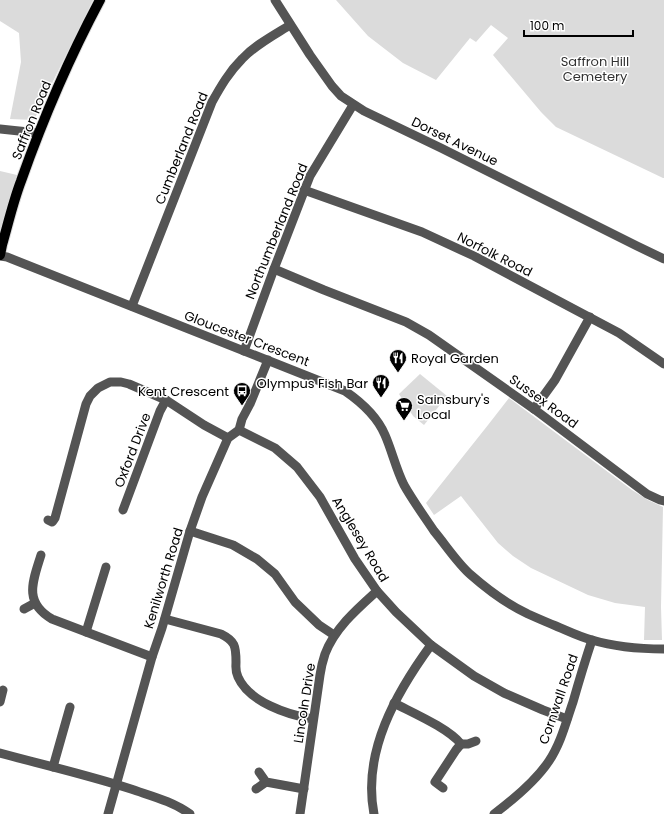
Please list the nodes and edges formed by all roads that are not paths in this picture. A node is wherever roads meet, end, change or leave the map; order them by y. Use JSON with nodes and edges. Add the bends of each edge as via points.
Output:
{"nodes":[{"id":1,"x":100,"y":0,"type":"edge"},
{"id":2,"x":275,"y":0,"type":"edge"},
{"id":3,"x":290,"y":24,"type":"junction"},
{"id":4,"x":353,"y":105,"type":"junction"},
{"id":5,"x":0,"y":129,"type":"edge"},
{"id":6,"x":38,"y":133,"type":"junction"},
{"id":7,"x":304,"y":190,"type":"junction"},
{"id":8,"x":0,"y":255,"type":"edge"},
{"id":9,"x":664,"y":259,"type":"edge"},
{"id":10,"x":274,"y":269,"type":"junction"},
{"id":11,"x":132,"y":306,"type":"junction"},
{"id":12,"x":590,"y":317,"type":"junction"},
{"id":13,"x":244,"y":351,"type":"junction"},
{"id":14,"x":268,"y":360,"type":"junction"},
{"id":15,"x":664,"y":364,"type":"edge"},
{"id":16,"x":166,"y":400,"type":"junction"},
{"id":17,"x":534,"y":409,"type":"junction"},
{"id":18,"x":239,"y":430,"type":"junction"},
{"id":19,"x":228,"y":438,"type":"junction"},
{"id":20,"x":664,"y":501,"type":"edge"},
{"id":21,"x":128,"y":507,"type":"dead end"},
{"id":22,"x":48,"y":520,"type":"dead end"},
{"id":23,"x":190,"y":532,"type":"junction"},
{"id":24,"x":41,"y":555,"type":"dead end"},
{"id":25,"x":106,"y":567,"type":"dead end"},
{"id":26,"x":377,"y":591,"type":"junction"},
{"id":27,"x":35,"y":602,"type":"junction"},
{"id":28,"x":24,"y":609,"type":"dead end"},
{"id":29,"x":165,"y":619,"type":"junction"},
{"id":30,"x":86,"y":632,"type":"junction"},
{"id":31,"x":334,"y":635,"type":"junction"},
{"id":32,"x":592,"y":640,"type":"junction"},
{"id":33,"x":431,"y":645,"type":"junction"},
{"id":34,"x":664,"y":649,"type":"edge"},
{"id":35,"x":152,"y":657,"type":"junction"},
{"id":36,"x":3,"y":690,"type":"dead end"},
{"id":37,"x":0,"y":702,"type":"edge"},
{"id":38,"x":394,"y":703,"type":"junction"},
{"id":39,"x":70,"y":707,"type":"dead end"},
{"id":40,"x":313,"y":719,"type":"junction"},
{"id":41,"x":567,"y":719,"type":"junction"},
{"id":42,"x":476,"y":741,"type":"dead end"},
{"id":43,"x":461,"y":744,"type":"junction"},
{"id":44,"x":0,"y":753,"type":"edge"},
{"id":45,"x":53,"y":768,"type":"junction"},
{"id":46,"x":259,"y":772,"type":"dead end"},
{"id":47,"x":266,"y":782,"type":"junction"},
{"id":48,"x":116,"y":784,"type":"junction"},
{"id":49,"x":443,"y":788,"type":"dead end"},
{"id":50,"x":256,"y":789,"type":"dead end"},
{"id":51,"x":304,"y":789,"type":"junction"},
{"id":52,"x":108,"y":814,"type":"edge"},
{"id":53,"x":190,"y":814,"type":"edge"},
{"id":54,"x":300,"y":814,"type":"edge"},
{"id":55,"x":374,"y":814,"type":"edge"},
{"id":56,"x":494,"y":814,"type":"edge"}],
"edges":[{"from":1,"to":6,"type":"main road","name":"Saffron Road","via":[[76,46]]},
{"from":2,"to":3,"type":"street","name":"Dorset Avenue"},
{"from":3,"to":4,"type":"street","name":"Dorset Avenue","via":[[332,86]]},
{"from":3,"to":11,"type":"street","name":"Cumberland Road","via":[[255,48],[225,78],[212,102]]},
{"from":4,"to":7,"type":"street","name":"Northumberland Road"},
{"from":4,"to":9,"type":"street","name":"Dorset Avenue"},
{"from":5,"to":6,"type":"street"},
{"from":6,"to":8,"type":"main road","name":"Saffron Road","via":[[20,183]]},
{"from":7,"to":10,"type":"street","name":"Northumberland Road"},
{"from":7,"to":12,"type":"street","name":"Norfolk Road","via":[[422,232],[474,256]]},
{"from":8,"to":11,"type":"street","name":"Gloucester Crescent"},
{"from":10,"to":13,"type":"street","name":"Northumberland Road"},
{"from":10,"to":17,"type":"street","name":"Sussex Road","via":[[406,322],[430,335]]},
{"from":11,"to":13,"type":"street","name":"Gloucester Crescent"},
{"from":12,"to":15,"type":"street","name":"Norfolk Road"},
{"from":12,"to":17,"type":"street","via":[[555,380]]},
{"from":13,"to":14,"type":"street","name":"Gloucester Crescent"},
{"from":14,"to":18,"type":"street"},
{"from":14,"to":32,"type":"street","name":"Gloucester Crescent","via":[[345,391],[370,412],[385,434],[397,470],[412,499],[470,574],[526,614]]},
{"from":16,"to":19,"type":"street"},
{"from":16,"to":21,"type":"street","name":"Oxford Drive"},
{"from":16,"to":22,"type":"street","via":[[121,382],[110,382],[90,396],[64,500],[53,521]]},
{"from":17,"to":20,"type":"street","name":"Sussex Road","via":[[648,494]]},
{"from":18,"to":19,"type":"street"},
{"from":18,"to":26,"type":"street","name":"Anglesey Road","via":[[275,448],[297,467],[320,497],[355,559]]},
{"from":19,"to":23,"type":"street","name":"Kenilworth Road"},
{"from":23,"to":29,"type":"street","name":"Kenilworth Road"},
{"from":23,"to":31,"type":"street","via":[[233,545],[257,559],[275,574],[296,602],[319,625]]},
{"from":24,"to":27,"type":"street","via":[[32,587]]},
{"from":25,"to":30,"type":"street","via":[[98,575],[96,601]]},
{"from":26,"to":31,"type":"street","name":"Lincoln Drive"},
{"from":26,"to":33,"type":"street","name":"Anglesey Road"},
{"from":27,"to":28,"type":"street"},
{"from":27,"to":30,"type":"street","via":[[46,615]]},
{"from":29,"to":35,"type":"street","name":"Kenilworth Road"},
{"from":29,"to":40,"type":"street","via":[[221,634],[232,641],[238,677],[254,696],[266,704]]},
{"from":30,"to":35,"type":"street"},
{"from":31,"to":40,"type":"street","name":"Lincoln Drive","via":[[325,654]]},
{"from":32,"to":34,"type":"street","name":"Gloucester Crescent","via":[[635,648]]},
{"from":32,"to":41,"type":"street","name":"Cornwall Road"},
{"from":33,"to":38,"type":"street"},
{"from":33,"to":41,"type":"street","name":"Anglesey Road","via":[[474,676],[504,693]]},
{"from":35,"to":48,"type":"street","name":"Kenilworth Road"},
{"from":36,"to":37,"type":"street"},
{"from":38,"to":43,"type":"street","via":[[429,721]]},
{"from":38,"to":55,"type":"street","via":[[376,752],[372,784]]},
{"from":39,"to":45,"type":"street"},
{"from":40,"to":51,"type":"street","name":"Lincoln Drive"},
{"from":41,"to":56,"type":"street","name":"Cornwall Road","via":[[558,745],[540,774]]},
{"from":42,"to":43,"type":"street"},
{"from":43,"to":49,"type":"street","via":[[435,782]]},
{"from":44,"to":45,"type":"street"},
{"from":45,"to":48,"type":"street"},
{"from":46,"to":47,"type":"street"},
{"from":47,"to":50,"type":"street"},
{"from":47,"to":51,"type":"street"},
{"from":48,"to":52,"type":"street","name":"Kenilworth Road"},
{"from":48,"to":53,"type":"street","via":[[165,800]]},
{"from":51,"to":54,"type":"street","name":"Lincoln Drive"}]}
